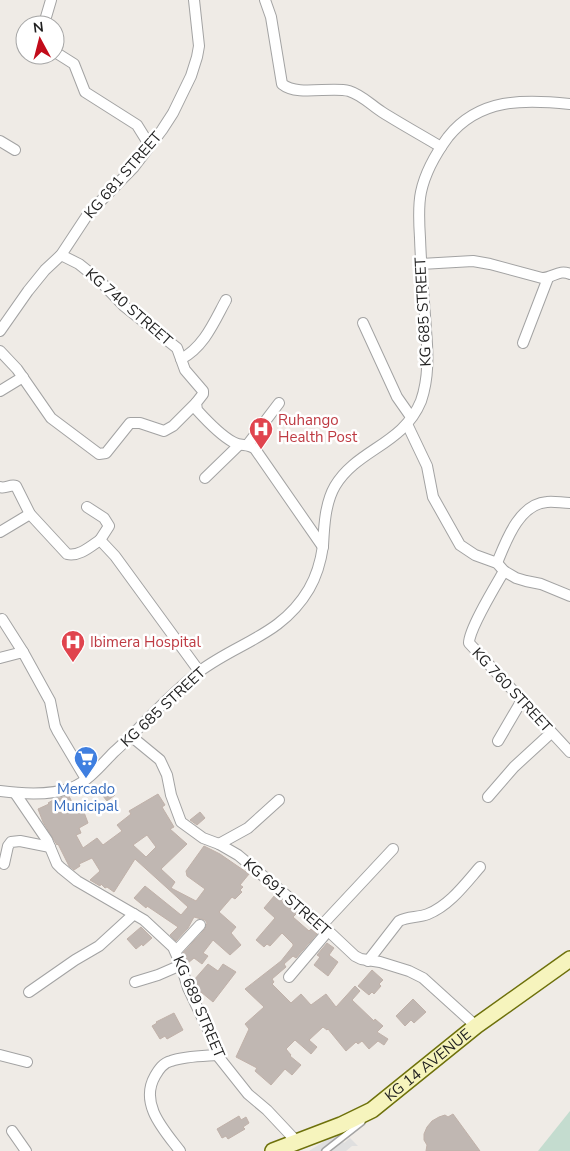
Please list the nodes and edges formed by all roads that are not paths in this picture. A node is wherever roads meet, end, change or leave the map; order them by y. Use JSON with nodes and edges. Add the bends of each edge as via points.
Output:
{"nodes":[{"id":1,"x":51,"y":0,"type":"edge"},
{"id":2,"x":194,"y":0,"type":"edge"},
{"id":3,"x":265,"y":0,"type":"edge"},
{"id":4,"x":47,"y":15,"type":"edge"},
{"id":5,"x":65,"y":58,"type":"edge"},
{"id":6,"x":570,"y":104,"type":"edge"},
{"id":7,"x":0,"y":140,"type":"edge"},
{"id":8,"x":150,"y":146,"type":"junction"},
{"id":9,"x":441,"y":148,"type":"junction"},
{"id":10,"x":15,"y":150,"type":"dead end"},
{"id":11,"x":60,"y":254,"type":"junction"},
{"id":12,"x":421,"y":264,"type":"junction"},
{"id":13,"x":570,"y":274,"type":"edge"},
{"id":14,"x":548,"y":278,"type":"junction"},
{"id":15,"x":226,"y":300,"type":"dead end"},
{"id":16,"x":363,"y":323,"type":"dead end"},
{"id":17,"x":0,"y":331,"type":"edge"},
{"id":18,"x":523,"y":343,"type":"dead end"},
{"id":19,"x":0,"y":351,"type":"edge"},
{"id":20,"x":181,"y":359,"type":"junction"},
{"id":21,"x":23,"y":378,"type":"junction"},
{"id":22,"x":0,"y":391,"type":"edge"},
{"id":23,"x":196,"y":403,"type":"junction"},
{"id":24,"x":279,"y":403,"type":"dead end"},
{"id":25,"x":409,"y":421,"type":"junction"},
{"id":26,"x":244,"y":444,"type":"junction"},
{"id":27,"x":205,"y":478,"type":"dead end"},
{"id":28,"x":0,"y":487,"type":"edge"},
{"id":29,"x":570,"y":503,"type":"edge"},
{"id":30,"x":87,"y":507,"type":"dead end"},
{"id":31,"x":30,"y":514,"type":"junction"},
{"id":32,"x":0,"y":532,"type":"edge"},
{"id":33,"x":100,"y":540,"type":"junction"},
{"id":34,"x":323,"y":547,"type":"junction"},
{"id":35,"x":500,"y":567,"type":"junction"},
{"id":36,"x":570,"y":596,"type":"edge"},
{"id":37,"x":2,"y":620,"type":"dead end"},
{"id":38,"x":23,"y":652,"type":"junction"},
{"id":39,"x":0,"y":658,"type":"edge"},
{"id":40,"x":199,"y":671,"type":"junction"},
{"id":41,"x":522,"y":700,"type":"junction"},
{"id":42,"x":551,"y":732,"type":"junction"},
{"id":43,"x":132,"y":737,"type":"junction"},
{"id":44,"x":498,"y":741,"type":"dead end"},
{"id":45,"x":570,"y":752,"type":"edge"},
{"id":46,"x":86,"y":779,"type":"junction"},
{"id":47,"x":0,"y":791,"type":"edge"},
{"id":48,"x":15,"y":793,"type":"junction"},
{"id":49,"x":488,"y":797,"type":"dead end"},
{"id":50,"x":279,"y":800,"type":"dead end"},
{"id":51,"x":219,"y":844,"type":"junction"},
{"id":52,"x":50,"y":847,"type":"junction"},
{"id":53,"x":393,"y":849,"type":"dead end"},
{"id":54,"x":4,"y":864,"type":"dead end"},
{"id":55,"x":480,"y":867,"type":"dead end"},
{"id":56,"x":134,"y":914,"type":"junction"},
{"id":57,"x":200,"y":925,"type":"dead end"},
{"id":58,"x":325,"y":928,"type":"junction"},
{"id":59,"x":176,"y":951,"type":"junction"},
{"id":60,"x":570,"y":959,"type":"edge"},
{"id":61,"x":368,"y":961,"type":"junction"},
{"id":62,"x":181,"y":965,"type":"junction"},
{"id":63,"x":289,"y":977,"type":"dead end"},
{"id":64,"x":135,"y":982,"type":"dead end"},
{"id":65,"x":29,"y":992,"type":"dead end"},
{"id":66,"x":476,"y":1026,"type":"junction"},
{"id":67,"x":0,"y":1055,"type":"edge"},
{"id":68,"x":217,"y":1055,"type":"junction"},
{"id":69,"x":27,"y":1062,"type":"dead end"},
{"id":70,"x":372,"y":1110,"type":"junction"},
{"id":71,"x":12,"y":1131,"type":"dead end"},
{"id":72,"x":298,"y":1143,"type":"junction"},
{"id":73,"x":26,"y":1151,"type":"edge"},
{"id":74,"x":180,"y":1151,"type":"edge"},
{"id":75,"x":274,"y":1151,"type":"edge"},
{"id":76,"x":325,"y":1151,"type":"edge"}],
"edges":[{"from":1,"to":4,"type":"street"},
{"from":2,"to":8,"type":"street","name":"KG 681 STREET","via":[[199,46],[197,57],[173,114]]},
{"from":3,"to":9,"type":"street","via":[[272,16],[282,84],[302,90],[338,89],[355,93]]},
{"from":5,"to":8,"type":"street","via":[[74,64],[85,92],[137,125]]},
{"from":6,"to":9,"type":"street","name":"KG 685 STREET","via":[[524,102],[478,111],[459,124]]},
{"from":7,"to":10,"type":"street"},
{"from":8,"to":11,"type":"street","name":"KG 681 STREET","via":[[88,214]]},
{"from":9,"to":12,"type":"street","name":"KG 685 STREET","via":[[421,192]]},
{"from":11,"to":17,"type":"street","name":"KG 681 STREET"},
{"from":11,"to":20,"type":"street","name":"KG 740 STREET","via":[[99,280],[124,306],[177,348]]},
{"from":12,"to":14,"type":"street","via":[[472,261]]},
{"from":12,"to":25,"type":"street","name":"KG 685 STREET","via":[[428,355],[420,403]]},
{"from":13,"to":14,"type":"street","via":[[556,273]]},
{"from":14,"to":18,"type":"street"},
{"from":15,"to":20,"type":"street","via":[[208,333],[193,352]]},
{"from":16,"to":25,"type":"street"},
{"from":19,"to":21,"type":"street"},
{"from":20,"to":23,"type":"street","name":"KG 740 STREET","via":[[185,370],[202,391]]},
{"from":21,"to":22,"type":"street"},
{"from":21,"to":23,"type":"street","via":[[51,418],[99,454],[111,448],[130,424],[140,423],[164,431]]},
{"from":23,"to":26,"type":"street","via":[[196,410],[231,441]]},
{"from":24,"to":26,"type":"street"},
{"from":25,"to":34,"type":"street","name":"KG 685 STREET","via":[[393,438],[357,460],[334,487],[323,532]]},
{"from":25,"to":35,"type":"street","via":[[427,466],[433,497],[455,538],[475,555]]},
{"from":26,"to":27,"type":"street"},
{"from":26,"to":34,"type":"street","via":[[255,449]]},
{"from":28,"to":31,"type":"street","via":[[16,486]]},
{"from":29,"to":35,"type":"street","via":[[545,502],[530,508],[518,521]]},
{"from":30,"to":33,"type":"street","via":[[109,526]]},
{"from":31,"to":32,"type":"street"},
{"from":31,"to":33,"type":"street","via":[[67,554],[83,552]]},
{"from":33,"to":40,"type":"street"},
{"from":34,"to":40,"type":"street","name":"KG 685 STREET","via":[[312,582],[295,610],[264,635]]},
{"from":35,"to":36,"type":"street","via":[[521,580],[542,584]]},
{"from":35,"to":41,"type":"street","name":"KG 760 STREET","via":[[468,641]]},
{"from":37,"to":38,"type":"street"},
{"from":38,"to":39,"type":"street"},
{"from":38,"to":46,"type":"street","via":[[50,701],[55,726]]},
{"from":40,"to":43,"type":"street","name":"KG 685 STREET"},
{"from":41,"to":42,"type":"street","name":"KG 760 STREET"},
{"from":41,"to":44,"type":"street"},
{"from":42,"to":45,"type":"street","name":"KG 760 STREET"},
{"from":42,"to":49,"type":"street"},
{"from":43,"to":46,"type":"street","name":"KG 685 STREET"},
{"from":43,"to":51,"type":"street","name":"KG 691 STREET","via":[[160,760],[181,822],[203,838]]},
{"from":46,"to":48,"type":"street","name":"KG 685 STREET","via":[[52,792]]},
{"from":47,"to":48,"type":"street","name":"KG 685 STREET"},
{"from":48,"to":52,"type":"street","name":"KG 689 STREET"},
{"from":50,"to":51,"type":"street","via":[[248,828]]},
{"from":51,"to":58,"type":"street","name":"KG 691 STREET","via":[[248,863]]},
{"from":52,"to":54,"type":"street","via":[[11,842]]},
{"from":52,"to":56,"type":"street","name":"KG 689 STREET","via":[[61,868],[77,881]]},
{"from":53,"to":58,"type":"street"},
{"from":55,"to":61,"type":"street","via":[[446,904],[421,917],[399,921]]},
{"from":56,"to":59,"type":"street","name":"KG 689 STREET"},
{"from":56,"to":65,"type":"street","via":[[99,946]]},
{"from":57,"to":59,"type":"street"},
{"from":58,"to":61,"type":"street","name":"KG 691 STREET","via":[[355,956]]},
{"from":58,"to":63,"type":"street"},
{"from":59,"to":62,"type":"street","name":"KG 689 STREET"},
{"from":60,"to":66,"type":"main road","name":"KG 14 AVENUE"},
{"from":61,"to":66,"type":"street","name":"KG 691 STREET","via":[[409,970],[424,978]]},
{"from":62,"to":64,"type":"street"},
{"from":62,"to":68,"type":"street","name":"KG 689 STREET"},
{"from":66,"to":70,"type":"main road","name":"KG 14 AVENUE"},
{"from":67,"to":69,"type":"street"},
{"from":68,"to":72,"type":"street","name":"KG 689 STREET","via":[[248,1094]]},
{"from":68,"to":74,"type":"street","via":[[170,1061],[161,1066],[150,1086],[150,1101],[160,1125]]},
{"from":70,"to":72,"type":"main road","name":"KG 14 AVENUE"},
{"from":70,"to":76,"type":"lane","via":[[365,1120]]},
{"from":71,"to":73,"type":"street"},
{"from":72,"to":75,"type":"main road","name":"KG 14 AVENUE"}]}
